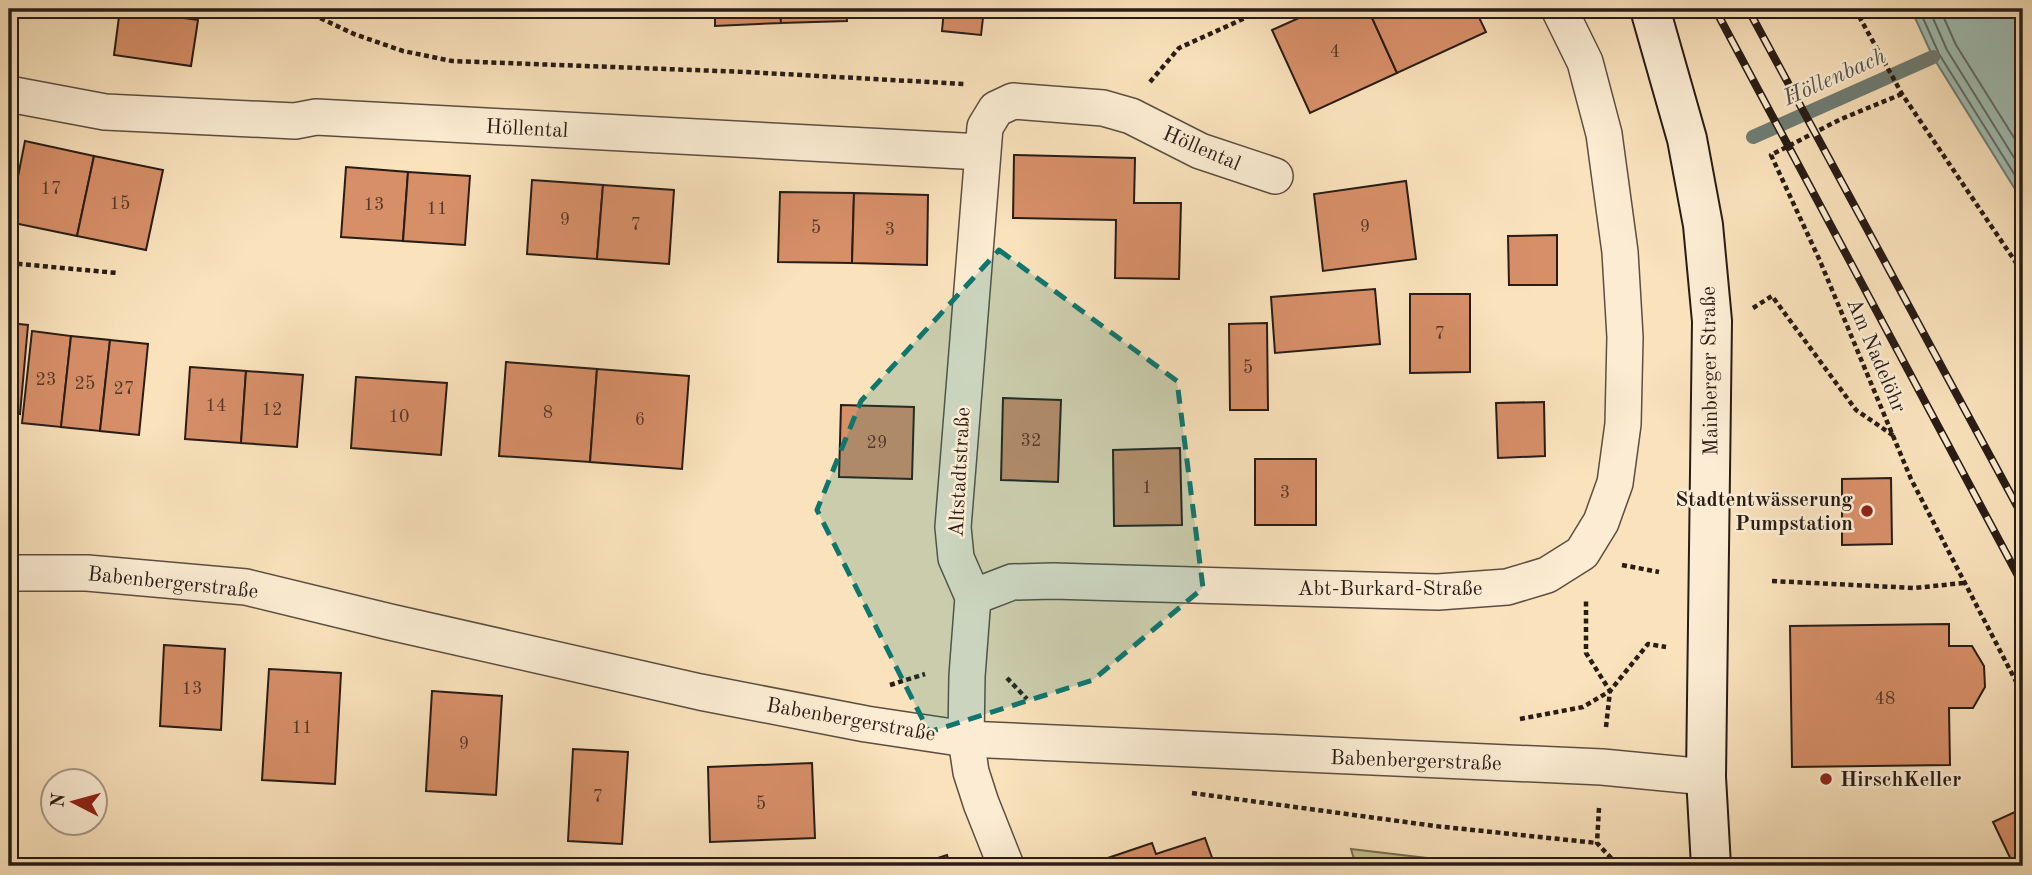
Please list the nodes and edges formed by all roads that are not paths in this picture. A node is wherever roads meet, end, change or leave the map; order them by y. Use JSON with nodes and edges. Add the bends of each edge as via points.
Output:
{"nodes":[{"id":1,"x":1559,"y":9,"type":"edge"},
{"id":2,"x":1650,"y":9,"type":"edge"},
{"id":3,"x":9,"y":94,"type":"edge"},
{"id":4,"x":982,"y":152,"type":"junction"},
{"id":5,"x":1275,"y":176,"type":"dead end"},
{"id":6,"x":9,"y":573,"type":"edge"},
{"id":7,"x":973,"y":597,"type":"junction"},
{"id":8,"x":966,"y":739,"type":"junction"},
{"id":9,"x":1706,"y":777,"type":"junction"},
{"id":10,"x":1006,"y":866,"type":"edge"},
{"id":11,"x":1711,"y":866,"type":"edge"}],
"edges":[{"from":1,"to":7,"type":"street","name":"Abt-Burkard-Straße","via":[[1585,62],[1604,134],[1620,252],[1625,338],[1623,424],[1615,483],[1601,522],[1582,552],[1547,575],[1507,587],[1438,592],[1053,581],[1012,582]]},
{"from":2,"to":9,"type":"main road","name":"Mainberger Straße","via":[[1687,139],[1703,225],[1712,321]]},
{"from":3,"to":4,"type":"street","name":"Höllental","via":[[105,112],[295,121],[316,117]]},
{"from":4,"to":5,"type":"street","name":"Höllental","via":[[985,127],[996,109],[1013,101],[1103,108],[1131,116],[1200,151]]},
{"from":4,"to":7,"type":"street","name":"Altstadtstraße","via":[[953,527],[956,558]]},
{"from":6,"to":8,"type":"street","name":"Babenbergerstraße","via":[[86,573],[246,587],[700,692]]},
{"from":7,"to":8,"type":"street","name":"Altstadtstraße"},
{"from":8,"to":9,"type":"street","name":"Babenbergerstraße","via":[[1602,767]]},
{"from":8,"to":10,"type":"street","name":"Altstadtstraße","via":[[971,772]]},
{"from":9,"to":11,"type":"main road","name":"Mainberger Straße"}]}
